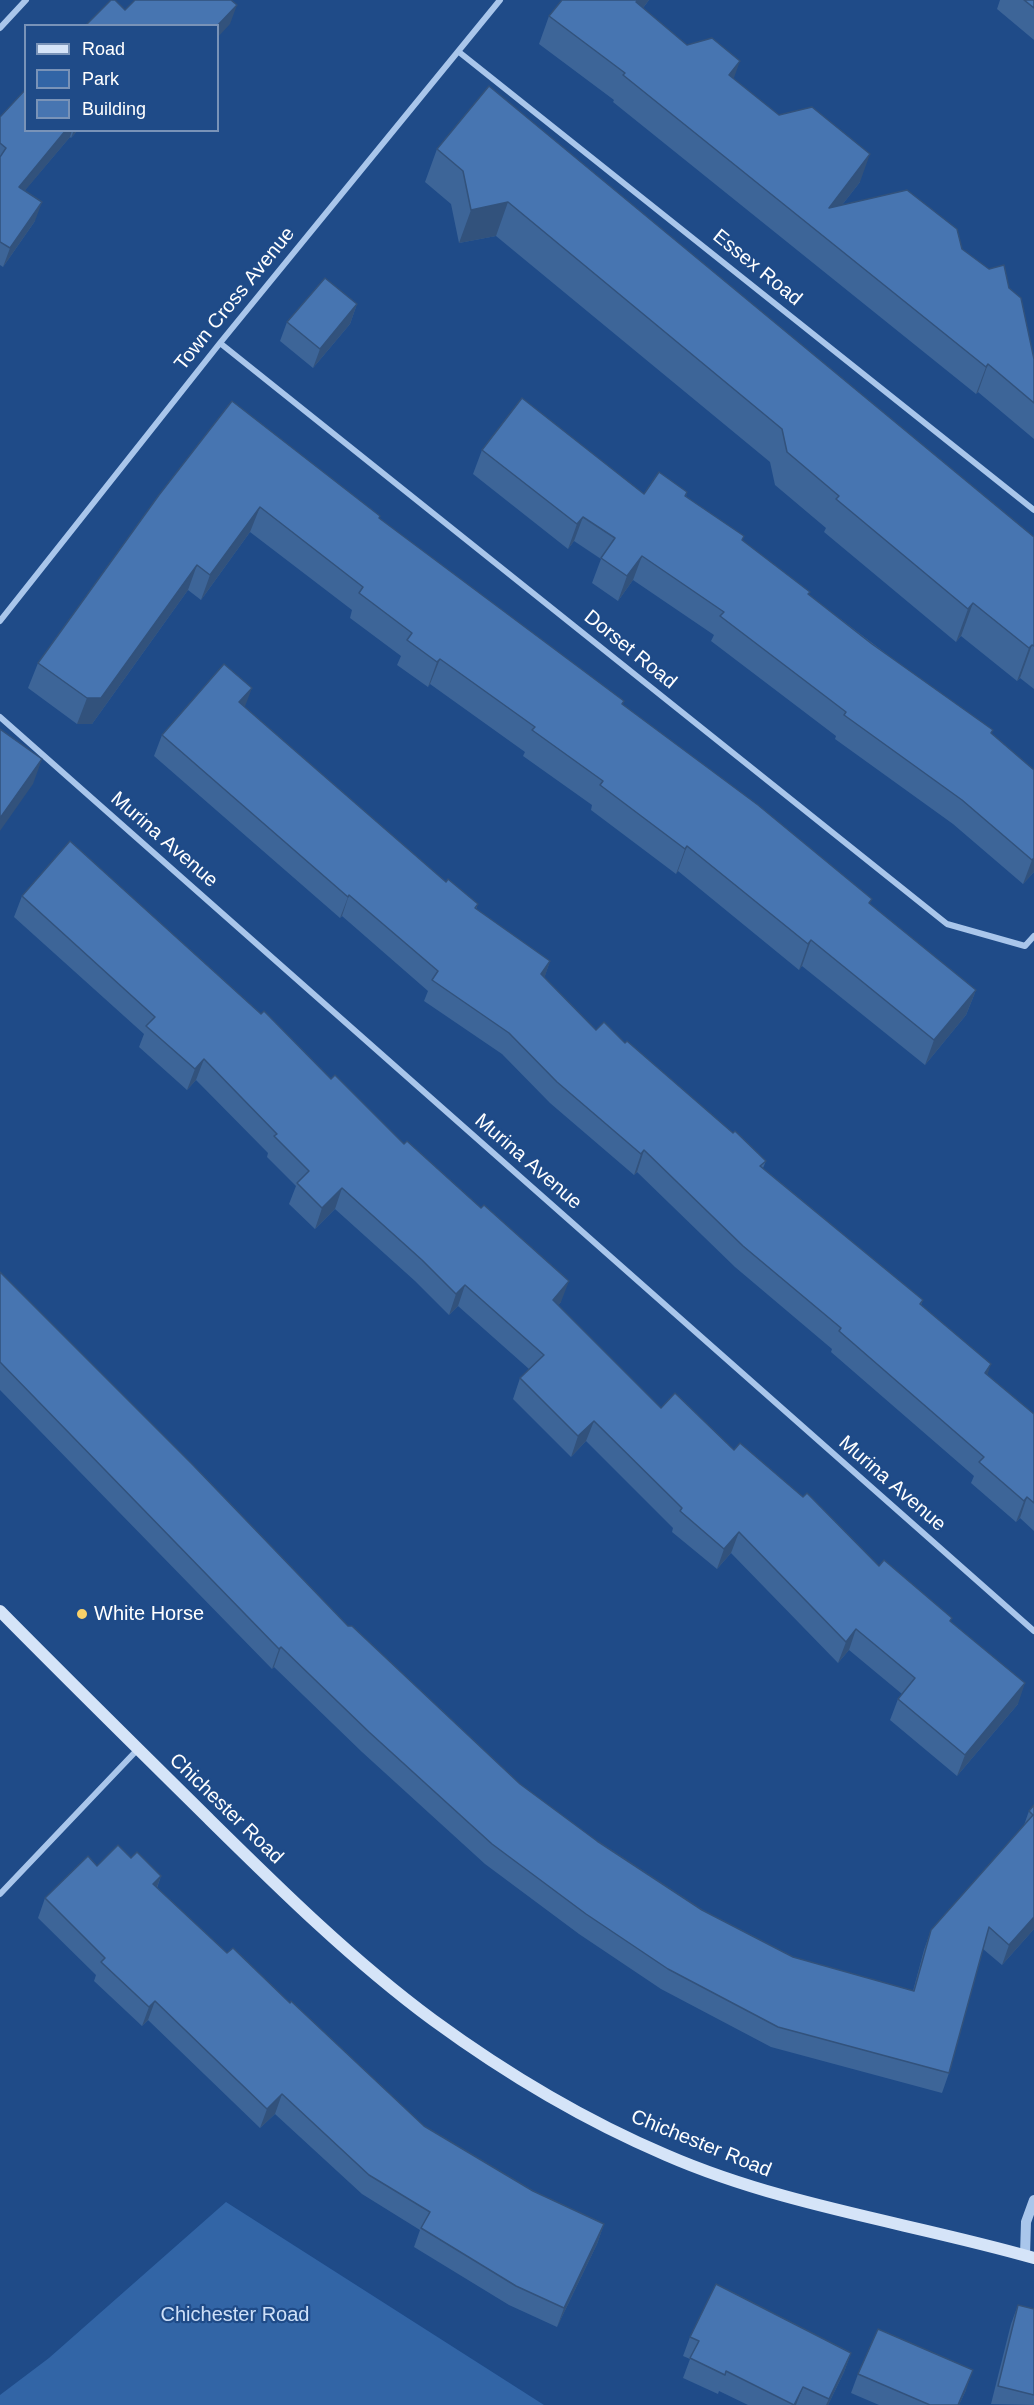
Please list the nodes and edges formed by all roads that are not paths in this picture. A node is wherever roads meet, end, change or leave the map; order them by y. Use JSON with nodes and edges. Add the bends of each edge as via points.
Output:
{"nodes":[{"id":1,"x":26,"y":0,"type":"edge"},
{"id":2,"x":500,"y":0,"type":"edge"},
{"id":3,"x":0,"y":28,"type":"edge"},
{"id":4,"x":459,"y":52,"type":"junction"},
{"id":5,"x":220,"y":343,"type":"junction"},
{"id":6,"x":1034,"y":510,"type":"edge"},
{"id":7,"x":0,"y":621,"type":"edge"},
{"id":8,"x":0,"y":717,"type":"edge"},
{"id":9,"x":1034,"y":936,"type":"edge"},
{"id":10,"x":0,"y":1611,"type":"edge"},
{"id":11,"x":1034,"y":1632,"type":"edge"},
{"id":12,"x":138,"y":1749,"type":"junction"},
{"id":13,"x":0,"y":1894,"type":"edge"},
{"id":14,"x":1034,"y":2200,"type":"edge"},
{"id":15,"x":1030,"y":2256,"type":"edge"}],
"edges":[{"from":1,"to":3,"type":"street"},
{"from":2,"to":4,"type":"street","name":"Town Cross Avenue"},
{"from":4,"to":5,"type":"street","name":"Town Cross Avenue"},
{"from":4,"to":6,"type":"street","name":"Essex Road"},
{"from":5,"to":7,"type":"street","name":"Town Cross Avenue"},
{"from":5,"to":9,"type":"street","name":"Dorset Road","via":[[947,924],[1025,946]]},
{"from":8,"to":11,"type":"street","name":"Murina Avenue"},
{"from":10,"to":12,"type":"main road","name":"Chichester Road"},
{"from":12,"to":13,"type":"street"},
{"from":12,"to":15,"type":"main road","name":"Chichester Road","via":[[264,1874],[352,1954],[433,2020],[517,2076],[667,2155],[770,2192]]},
{"from":14,"to":15,"type":"street","via":[[1026,2222]]}]}
